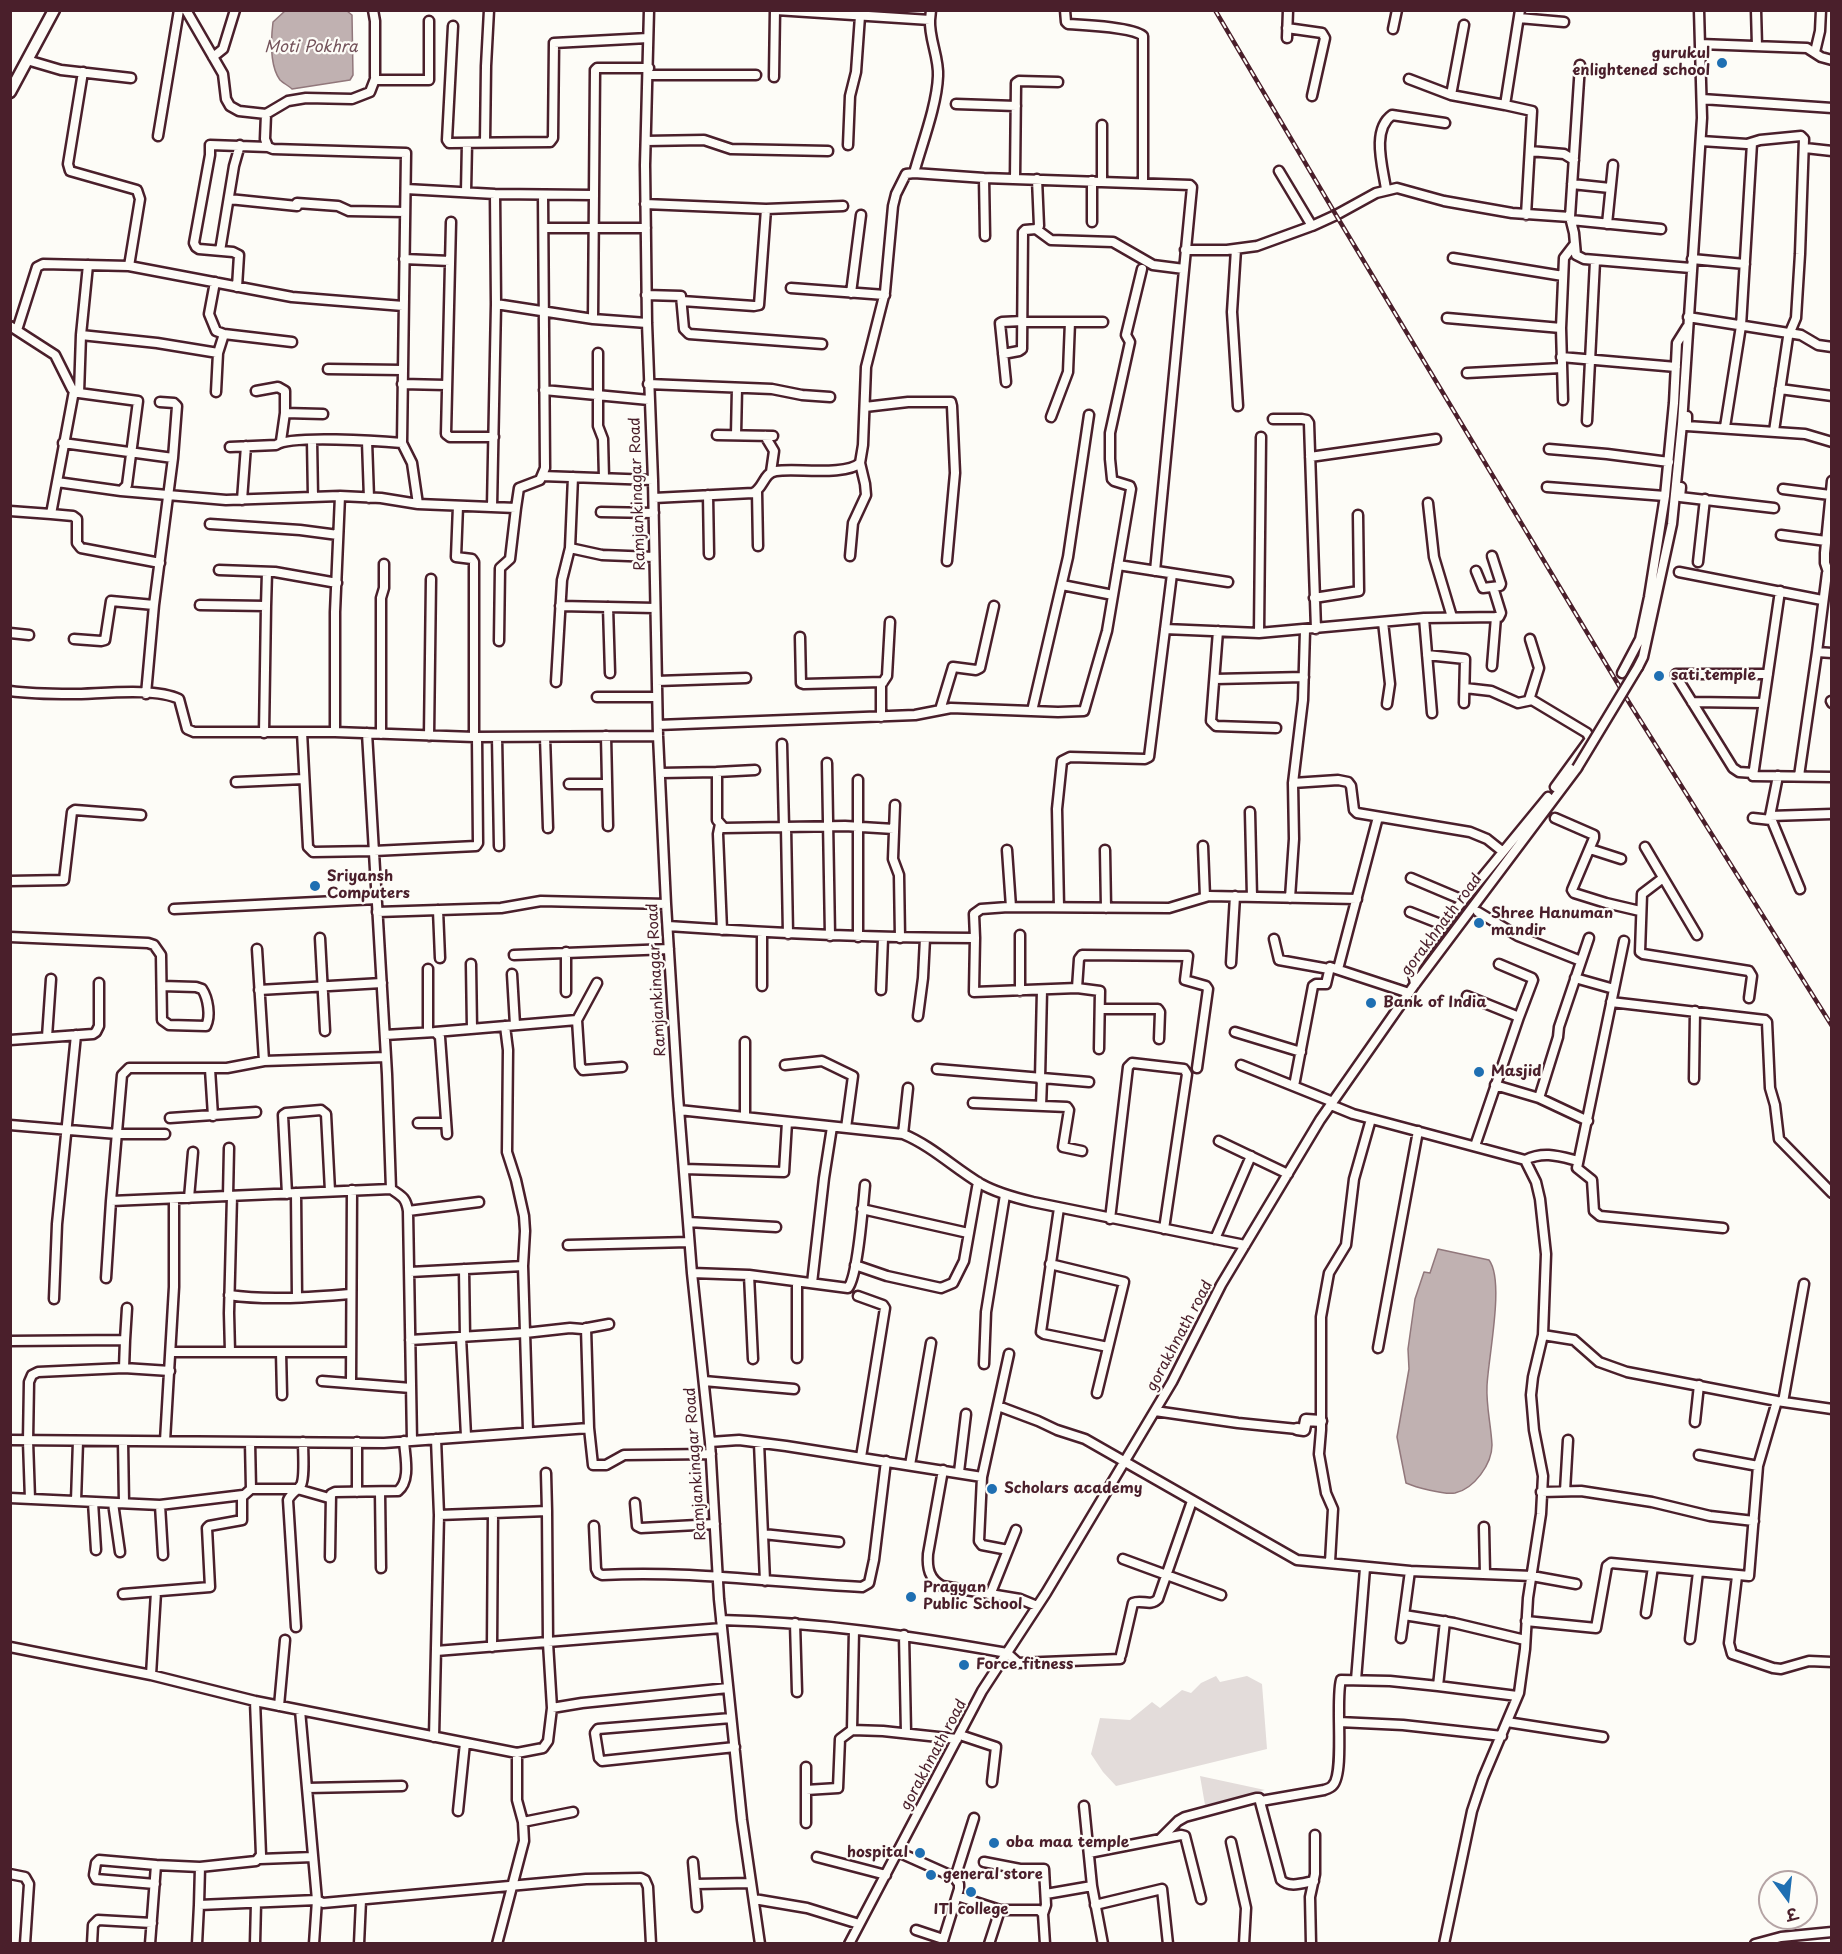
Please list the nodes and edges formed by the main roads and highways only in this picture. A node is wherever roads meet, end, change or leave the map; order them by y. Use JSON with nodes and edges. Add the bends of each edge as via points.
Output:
{"nodes":[{"id":1,"x":54,"y":10,"type":"edge"},
{"id":2,"x":10,"y":92,"type":"edge"},
{"id":3,"x":1321,"y":1421,"type":"road end"},
{"id":4,"x":1297,"y":1429,"type":"road end"}],
"edges":[{"from":1,"to":2,"type":"main road"},
{"from":3,"to":4,"type":"main road","via":[[1306,1420],[1304,1430]]}]}
